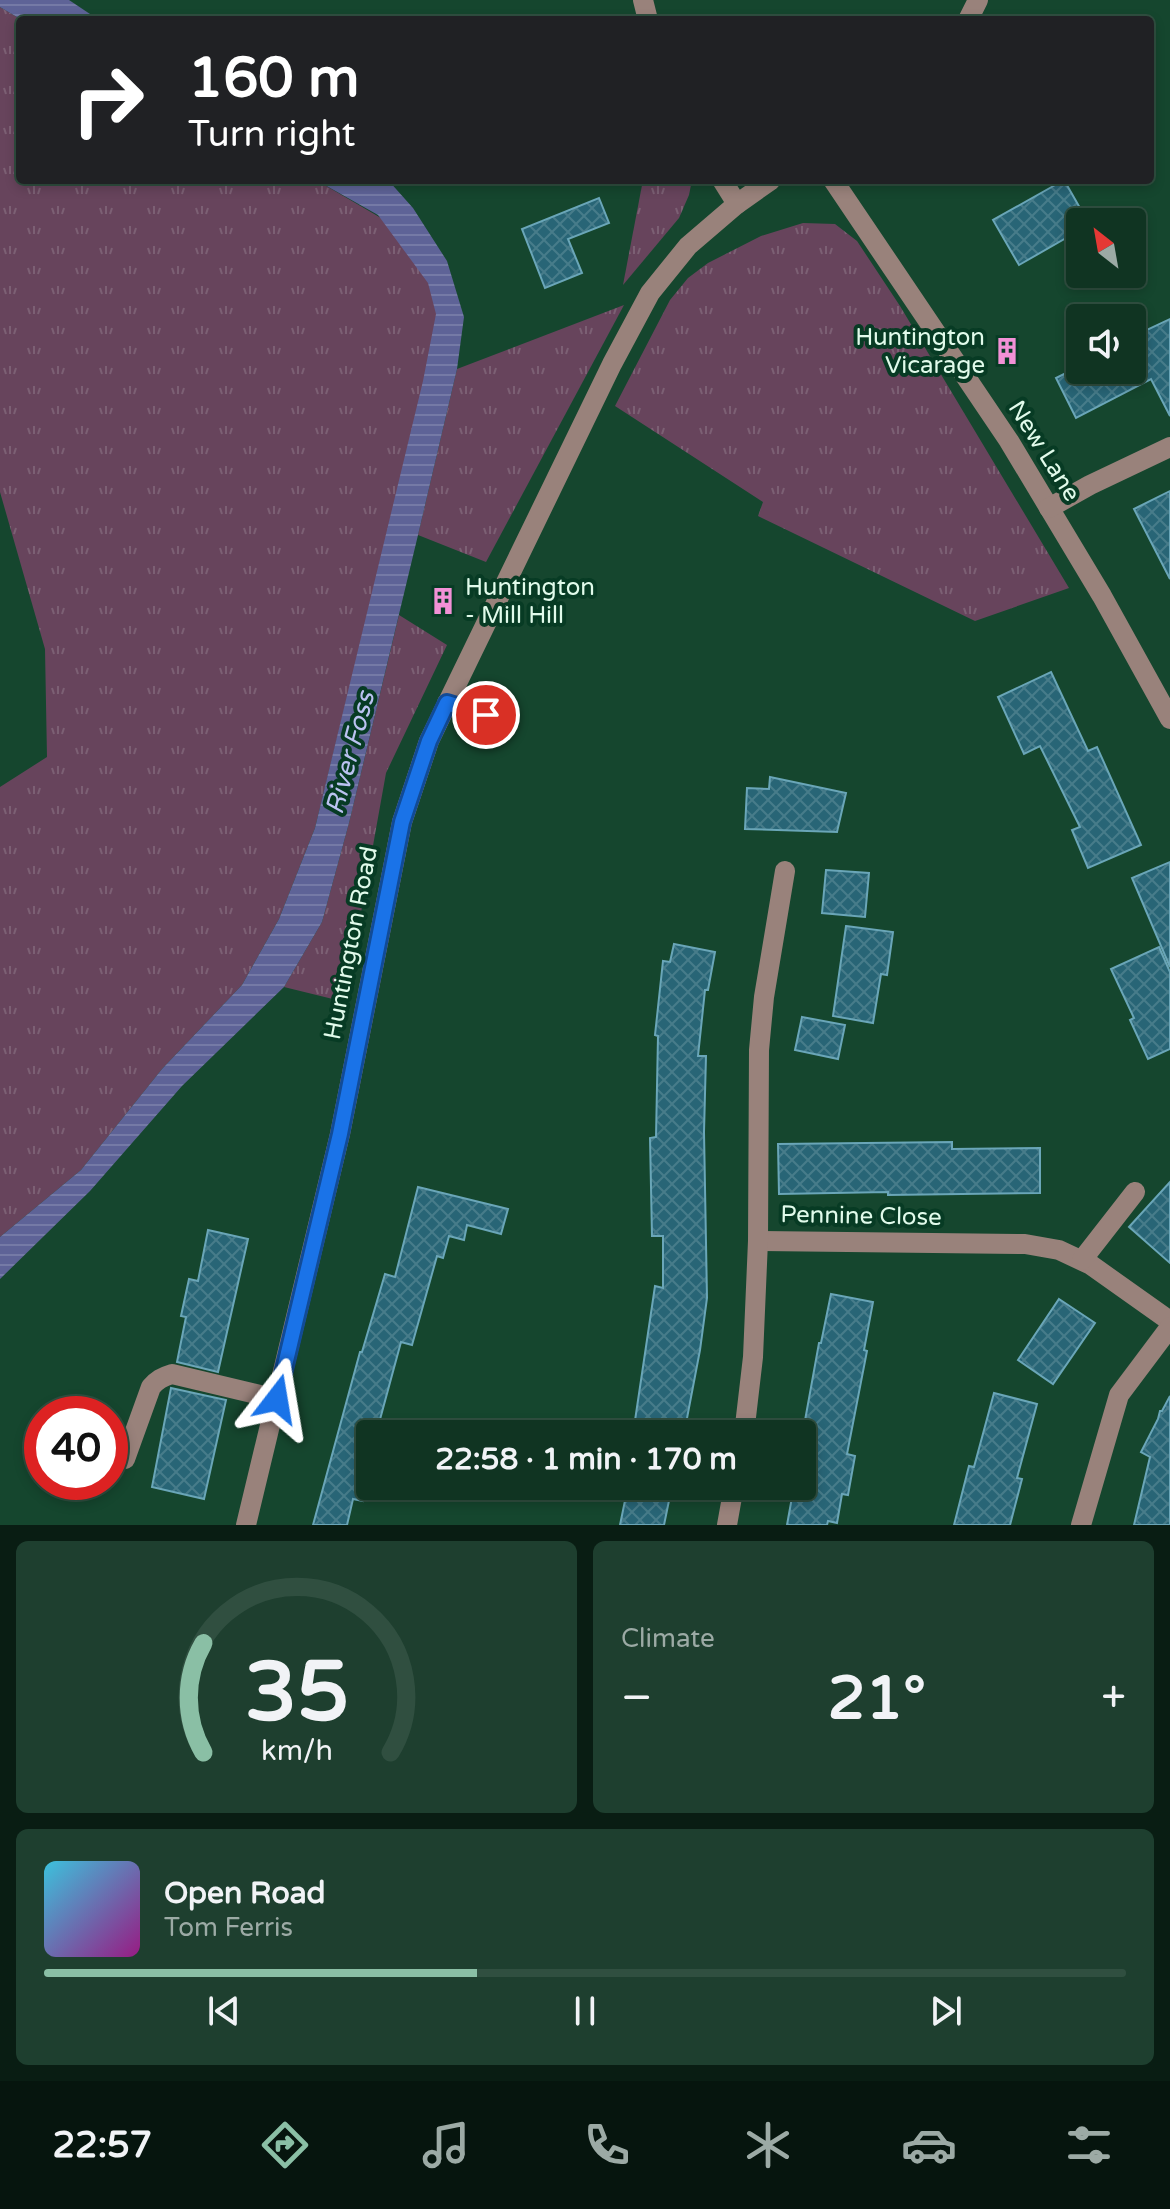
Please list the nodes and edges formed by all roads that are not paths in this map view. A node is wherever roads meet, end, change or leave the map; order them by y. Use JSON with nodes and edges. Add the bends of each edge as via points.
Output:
{"nodes":[{"id":1,"x":724,"y":184,"type":"edge"},
{"id":2,"x":765,"y":184,"type":"edge"},
{"id":3,"x":836,"y":184,"type":"edge"},
{"id":4,"x":737,"y":204,"type":"junction"},
{"id":5,"x":1170,"y":447,"type":"edge"},
{"id":6,"x":1049,"y":508,"type":"junction"},
{"id":7,"x":447,"y":703,"type":"junction"},
{"id":8,"x":486,"y":715,"type":"dead end"},
{"id":9,"x":1170,"y":719,"type":"edge"},
{"id":10,"x":785,"y":871,"type":"dead end"},
{"id":11,"x":1135,"y":1192,"type":"dead end"},
{"id":12,"x":758,"y":1241,"type":"junction"},
{"id":13,"x":1082,"y":1260,"type":"junction"},
{"id":14,"x":1170,"y":1321,"type":"edge"},
{"id":15,"x":1170,"y":1327,"type":"edge"},
{"id":16,"x":277,"y":1399,"type":"junction"},
{"id":17,"x":746,"y":1420,"type":"edge"},
{"id":18,"x":128,"y":1451,"type":"edge"},
{"id":19,"x":731,"y":1500,"type":"edge"},
{"id":20,"x":246,"y":1525,"type":"edge"},
{"id":21,"x":727,"y":1525,"type":"edge"},
{"id":22,"x":1081,"y":1525,"type":"edge"}],
"edges":[{"from":1,"to":4,"type":"street"},
{"from":2,"to":4,"type":"street","name":"Huntington Road"},
{"from":3,"to":6,"type":"street","name":"New Lane"},
{"from":4,"to":7,"type":"street","name":"Huntington Road","via":[[688,246],[650,293]]},
{"from":5,"to":6,"type":"street"},
{"from":6,"to":9,"type":"street","name":"New Lane"},
{"from":7,"to":8,"type":"street"},
{"from":7,"to":16,"type":"street","name":"Huntington Road","via":[[402,822],[340,1134]]},
{"from":10,"to":12,"type":"street","name":"Pennine Close","via":[[759,1050]]},
{"from":11,"to":13,"type":"street"},
{"from":12,"to":13,"type":"street","name":"Pennine Close","via":[[1025,1244]]},
{"from":12,"to":17,"type":"street"},
{"from":13,"to":14,"type":"street","name":"Pennine Close"},
{"from":15,"to":22,"type":"street","via":[[1119,1395]]},
{"from":16,"to":18,"type":"street","via":[[165,1376],[151,1387]]},
{"from":16,"to":20,"type":"street","name":"Huntington Road"},
{"from":19,"to":21,"type":"street"}]}
